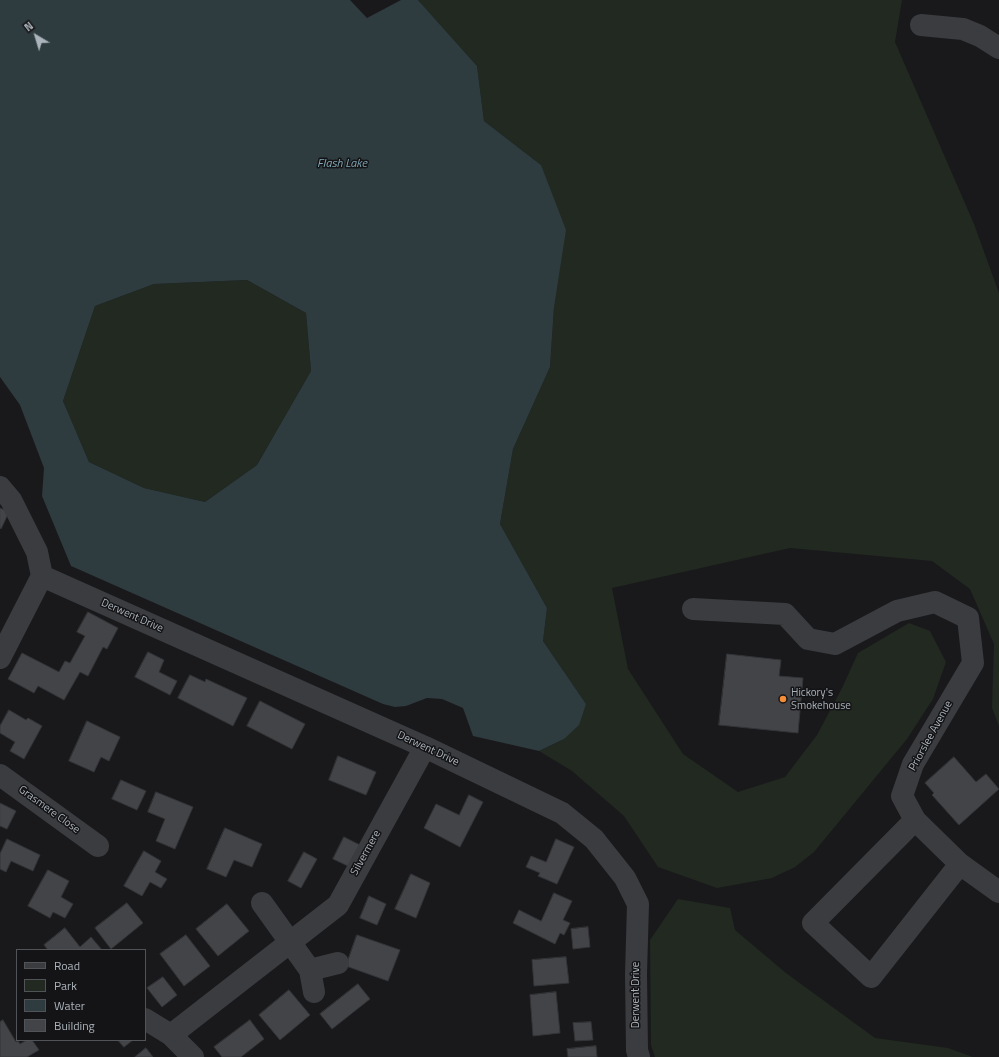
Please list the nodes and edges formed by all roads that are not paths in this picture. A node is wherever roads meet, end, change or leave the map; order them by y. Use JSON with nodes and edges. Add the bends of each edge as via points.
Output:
{"nodes":[{"id":1,"x":921,"y":25,"type":"dead end"},
{"id":2,"x":999,"y":48,"type":"edge"},
{"id":3,"x":0,"y":487,"type":"edge"},
{"id":4,"x":42,"y":576,"type":"junction"},
{"id":5,"x":693,"y":609,"type":"dead end"},
{"id":6,"x":0,"y":658,"type":"edge"},
{"id":7,"x":425,"y":747,"type":"junction"},
{"id":8,"x":0,"y":775,"type":"edge"},
{"id":9,"x":915,"y":820,"type":"junction"},
{"id":10,"x":98,"y":846,"type":"dead end"},
{"id":11,"x":960,"y":864,"type":"junction"},
{"id":12,"x":999,"y":892,"type":"edge"},
{"id":13,"x":262,"y":903,"type":"dead end"},
{"id":14,"x":290,"y":942,"type":"junction"},
{"id":15,"x":338,"y":963,"type":"dead end"},
{"id":16,"x":310,"y":970,"type":"junction"},
{"id":17,"x":314,"y":992,"type":"dead end"},
{"id":18,"x":146,"y":1020,"type":"edge"},
{"id":19,"x":171,"y":1035,"type":"junction"},
{"id":20,"x":193,"y":1057,"type":"edge"},
{"id":21,"x":639,"y":1057,"type":"edge"}],
"edges":[{"from":1,"to":2,"type":"street","via":[[963,29]]},
{"from":3,"to":4,"type":"street","via":[[12,500],[37,552]]},
{"from":4,"to":6,"type":"street"},
{"from":4,"to":7,"type":"street","name":"Derwent Drive"},
{"from":5,"to":9,"type":"street","name":"Priorslee Avenue","via":[[785,614],[808,639],[835,644],[897,611],[935,602],[968,618],[973,662],[913,764],[902,796]]},
{"from":7,"to":14,"type":"street","name":"Silvermere","via":[[338,905]]},
{"from":7,"to":21,"type":"street","name":"Derwent Drive","via":[[562,813],[594,839],[625,878],[638,904],[636,974]]},
{"from":8,"to":10,"type":"street","name":"Grasmere Close"},
{"from":9,"to":11,"type":"street","name":"Priorslee Avenue"},
{"from":9,"to":11,"type":"street","via":[[813,923],[870,977]]},
{"from":11,"to":12,"type":"street","name":"Priorslee Avenue"},
{"from":13,"to":14,"type":"street"},
{"from":14,"to":16,"type":"street"},
{"from":14,"to":19,"type":"street","name":"Silvermere"},
{"from":15,"to":16,"type":"street"},
{"from":16,"to":17,"type":"street"},
{"from":18,"to":19,"type":"street"},
{"from":19,"to":20,"type":"street"}]}
